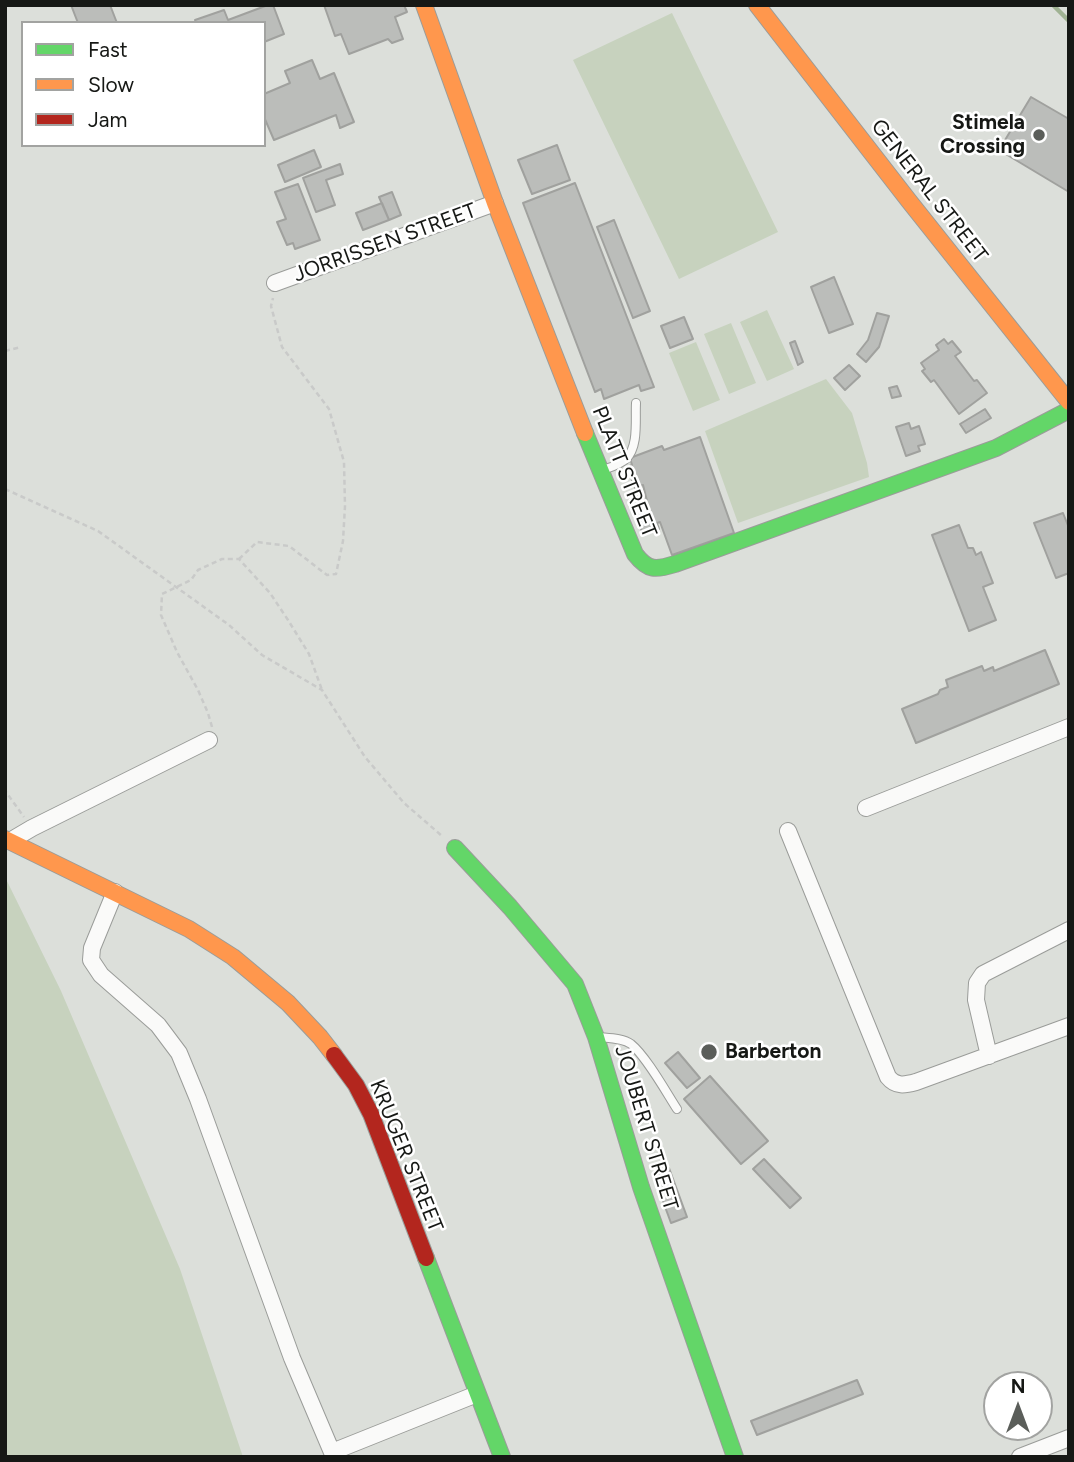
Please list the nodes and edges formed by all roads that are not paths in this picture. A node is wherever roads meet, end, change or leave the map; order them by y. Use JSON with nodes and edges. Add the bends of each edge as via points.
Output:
{"nodes":[{"id":1,"x":424,"y":5,"type":"edge"},
{"id":2,"x":757,"y":5,"type":"edge"},
{"id":3,"x":495,"y":202,"type":"junction"},
{"id":4,"x":275,"y":284,"type":"road end"},
{"id":5,"x":1069,"y":402,"type":"edge"},
{"id":6,"x":636,"y":403,"type":"dead end"},
{"id":7,"x":1069,"y":410,"type":"edge"},
{"id":8,"x":600,"y":471,"type":"junction"},
{"id":9,"x":1069,"y":727,"type":"edge"},
{"id":10,"x":209,"y":740,"type":"road end"},
{"id":11,"x":866,"y":808,"type":"dead end"},
{"id":12,"x":788,"y":831,"type":"dead end"},
{"id":13,"x":8,"y":840,"type":"edge"},
{"id":14,"x":455,"y":848,"type":"road end"},
{"id":15,"x":115,"y":892,"type":"junction"},
{"id":16,"x":1069,"y":930,"type":"edge"},
{"id":17,"x":1069,"y":1026,"type":"edge"},
{"id":18,"x":596,"y":1037,"type":"junction"},
{"id":19,"x":989,"y":1056,"type":"junction"},
{"id":20,"x":677,"y":1109,"type":"dead end"},
{"id":21,"x":477,"y":1394,"type":"junction"},
{"id":22,"x":1069,"y":1438,"type":"edge"},
{"id":23,"x":333,"y":1454,"type":"edge"},
{"id":24,"x":502,"y":1457,"type":"edge"},
{"id":25,"x":735,"y":1457,"type":"edge"},
{"id":26,"x":1020,"y":1457,"type":"edge"}],
"edges":[{"from":1,"to":3,"type":"street","name":"PLATT STREET"},
{"from":2,"to":5,"type":"street","name":"GENERAL STREET"},
{"from":3,"to":4,"type":"street","name":"JORRISSEN STREET"},
{"from":3,"to":8,"type":"street","name":"PLATT STREET"},
{"from":6,"to":8,"type":"lane","via":[[632,449],[622,462]]},
{"from":7,"to":8,"type":"street","name":"PLATT STREET","via":[[996,448],[663,568],[643,565],[635,554]]},
{"from":9,"to":11,"type":"street"},
{"from":10,"to":13,"type":"street"},
{"from":12,"to":19,"type":"street","via":[[892,1082],[916,1082]]},
{"from":13,"to":15,"type":"street","name":"KRUGER STREET"},
{"from":14,"to":18,"type":"street","name":"JOUBERT STREET","via":[[575,984]]},
{"from":15,"to":21,"type":"street","name":"KRUGER STREET","via":[[233,957],[288,1003],[338,1059],[371,1114]]},
{"from":15,"to":23,"type":"street","via":[[91,960],[101,975],[159,1025],[179,1053],[292,1358]]},
{"from":16,"to":19,"type":"street","via":[[983,974],[977,983],[975,1000]]},
{"from":17,"to":19,"type":"street"},
{"from":18,"to":20,"type":"lane","via":[[631,1044]]},
{"from":18,"to":25,"type":"street","name":"JOUBERT STREET","via":[[641,1188]]},
{"from":21,"to":23,"type":"street"},
{"from":21,"to":24,"type":"street","name":"KRUGER STREET"},
{"from":22,"to":26,"type":"street"}]}
